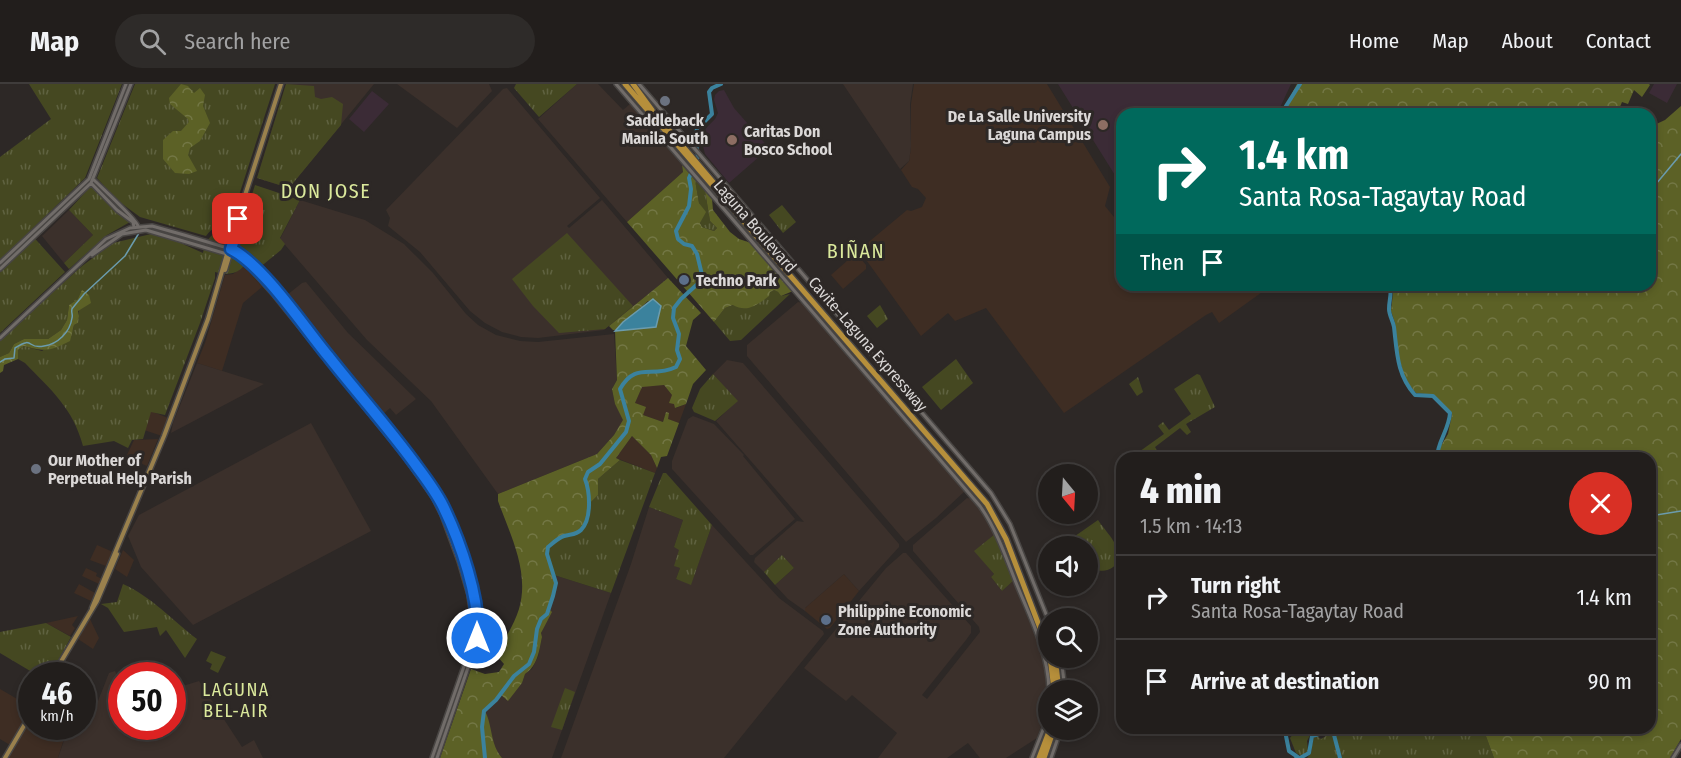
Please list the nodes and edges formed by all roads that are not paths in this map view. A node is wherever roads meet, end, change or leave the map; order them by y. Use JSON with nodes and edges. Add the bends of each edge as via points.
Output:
{"nodes":[{"id":1,"x":129,"y":84,"type":"edge"},
{"id":2,"x":281,"y":84,"type":"edge"},
{"id":3,"x":625,"y":84,"type":"edge"},
{"id":4,"x":639,"y":84,"type":"edge"},
{"id":5,"x":697,"y":169,"type":"junction"},
{"id":6,"x":91,"y":180,"type":"junction"},
{"id":7,"x":136,"y":228,"type":"junction"},
{"id":8,"x":230,"y":249,"type":"junction"},
{"id":9,"x":228,"y":254,"type":"junction"},
{"id":10,"x":0,"y":263,"type":"edge"},
{"id":11,"x":0,"y":269,"type":"edge"},
{"id":12,"x":0,"y":338,"type":"edge"},
{"id":13,"x":875,"y":375,"type":"junction"},
{"id":14,"x":885,"y":382,"type":"junction"},
{"id":15,"x":1044,"y":608,"type":"edge"},
{"id":16,"x":1038,"y":611,"type":"edge"},
{"id":17,"x":1038,"y":623,"type":"edge"},
{"id":18,"x":61,"y":662,"type":"edge"},
{"id":19,"x":1048,"y":680,"type":"edge"},
{"id":20,"x":18,"y":736,"type":"edge"},
{"id":21,"x":1043,"y":740,"type":"edge"},
{"id":22,"x":1048,"y":740,"type":"edge"},
{"id":23,"x":1049,"y":740,"type":"edge"},
{"id":24,"x":1057,"y":740,"type":"edge"},
{"id":25,"x":1681,"y":745,"type":"edge"},
{"id":26,"x":1046,"y":747,"type":"junction"},
{"id":27,"x":5,"y":758,"type":"edge"},
{"id":28,"x":435,"y":758,"type":"edge"},
{"id":29,"x":1040,"y":758,"type":"edge"},
{"id":30,"x":1051,"y":758,"type":"edge"},
{"id":31,"x":1673,"y":758,"type":"edge"}],
"edges":[{"from":1,"to":6,"type":"main road"},
{"from":2,"to":8,"type":"main road"},
{"from":3,"to":5,"type":"highway","name":"Cavite–Laguna Expressway"},
{"from":3,"to":5,"type":"main road","name":"Laguna Boulevard","via":[[688,168]]},
{"from":4,"to":15,"type":"main road","name":"Laguna Boulevard","via":[[991,493],[1013,531]]},
{"from":5,"to":13,"type":"highway","name":"Cavite–Laguna Expressway"},
{"from":5,"to":13,"type":"main road","name":"Laguna Boulevard"},
{"from":6,"to":7,"type":"main road"},
{"from":6,"to":10,"type":"main road"},
{"from":6,"to":11,"type":"main road"},
{"from":7,"to":8,"type":"main road","via":[[157,227]]},
{"from":7,"to":9,"type":"main road"},
{"from":7,"to":12,"type":"main road","via":[[114,234]]},
{"from":8,"to":9,"type":"main road"},
{"from":8,"to":28,"type":"main road","via":[[251,262],[280,296],[408,454],[444,507],[477,607],[478,628],[474,650]]},
{"from":9,"to":18,"type":"main road","via":[[178,401],[117,551],[92,608]]},
{"from":9,"to":28,"type":"main road","via":[[247,265],[273,295],[405,458],[442,515],[469,595],[473,625],[470,649]]},
{"from":13,"to":14,"type":"highway","name":"Cavite–Laguna Expressway"},
{"from":13,"to":19,"type":"main road","name":"Laguna Boulevard","via":[[991,523],[1043,651]]},
{"from":14,"to":16,"type":"highway","name":"Cavite–Laguna Expressway","via":[[994,508]]},
{"from":14,"to":17,"type":"highway","name":"Cavite–Laguna Expressway","via":[[994,515]]},
{"from":20,"to":27,"type":"main road"},
{"from":21,"to":29,"type":"main road","name":"Laguna Boulevard"},
{"from":22,"to":26,"type":"highway"},
{"from":23,"to":26,"type":"highway"},
{"from":24,"to":30,"type":"main road"},
{"from":25,"to":31,"type":"main road"},
{"from":26,"to":29,"type":"highway"}]}
